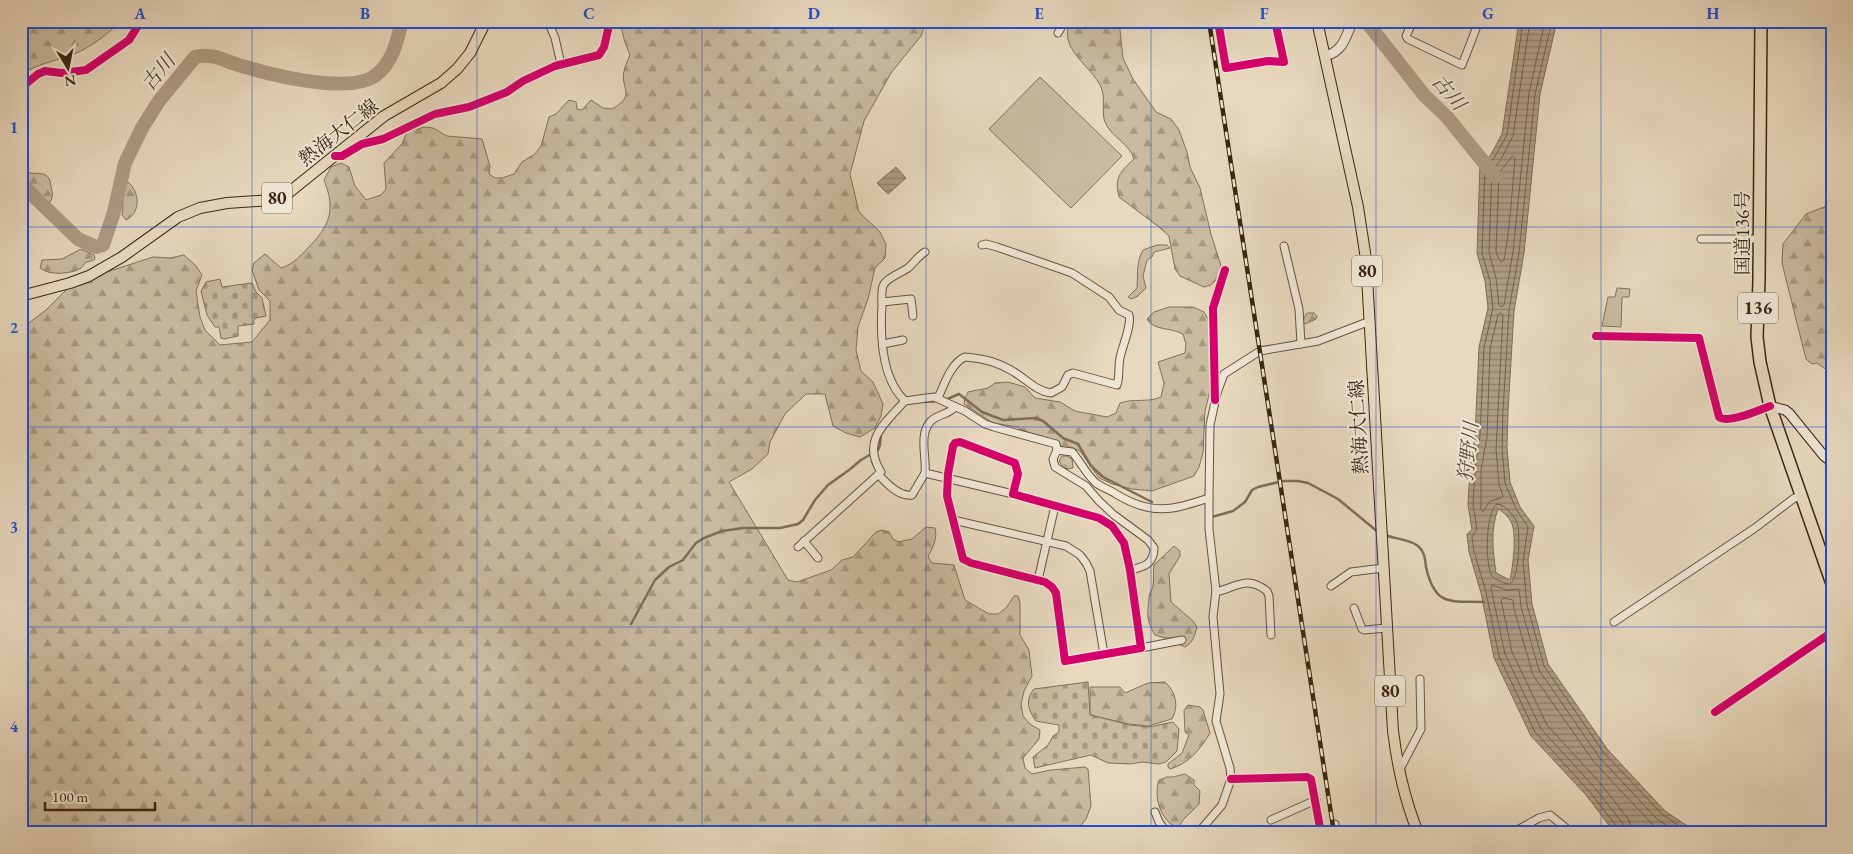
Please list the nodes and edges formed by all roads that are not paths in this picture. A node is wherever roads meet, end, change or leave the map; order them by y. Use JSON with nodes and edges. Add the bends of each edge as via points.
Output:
{"nodes":[{"id":1,"x":141,"y":21,"type":"edge"},
{"id":2,"x":486,"y":21,"type":"edge"},
{"id":3,"x":548,"y":21,"type":"edge"},
{"id":4,"x":610,"y":21,"type":"edge"},
{"id":5,"x":1065,"y":21,"type":"edge"},
{"id":6,"x":1218,"y":21,"type":"edge"},
{"id":7,"x":1275,"y":21,"type":"edge"},
{"id":8,"x":1317,"y":21,"type":"edge"},
{"id":9,"x":1353,"y":21,"type":"edge"},
{"id":10,"x":1413,"y":21,"type":"edge"},
{"id":11,"x":1479,"y":21,"type":"edge"},
{"id":12,"x":1761,"y":21,"type":"edge"},
{"id":13,"x":1058,"y":32,"type":"dead end"},
{"id":14,"x":1325,"y":56,"type":"junction"},
{"id":15,"x":561,"y":64,"type":"junction"},
{"id":16,"x":21,"y":88,"type":"edge"},
{"id":17,"x":335,"y":156,"type":"junction"},
{"id":18,"x":1760,"y":239,"type":"junction"},
{"id":19,"x":1701,"y":240,"type":"dead end"},
{"id":20,"x":982,"y":245,"type":"dead end"},
{"id":21,"x":1284,"y":246,"type":"dead end"},
{"id":22,"x":925,"y":252,"type":"dead end"},
{"id":23,"x":1225,"y":270,"type":"dead end"},
{"id":24,"x":21,"y":296,"type":"edge"},
{"id":25,"x":882,"y":302,"type":"junction"},
{"id":26,"x":913,"y":316,"type":"dead end"},
{"id":27,"x":1370,"y":321,"type":"junction"},
{"id":28,"x":1596,"y":336,"type":"dead end"},
{"id":29,"x":903,"y":340,"type":"dead end"},
{"id":30,"x":883,"y":344,"type":"junction"},
{"id":31,"x":1301,"y":344,"type":"junction"},
{"id":32,"x":938,"y":398,"type":"junction"},
{"id":33,"x":1215,"y":400,"type":"junction"},
{"id":34,"x":905,"y":401,"type":"junction"},
{"id":35,"x":1770,"y":406,"type":"junction"},
{"id":36,"x":955,"y":407,"type":"junction"},
{"id":37,"x":1057,"y":450,"type":"junction"},
{"id":38,"x":1832,"y":462,"type":"edge"},
{"id":39,"x":925,"y":473,"type":"junction"},
{"id":40,"x":878,"y":474,"type":"junction"},
{"id":41,"x":948,"y":479,"type":"junction"},
{"id":42,"x":1013,"y":494,"type":"junction"},
{"id":43,"x":1801,"y":495,"type":"junction"},
{"id":44,"x":1209,"y":498,"type":"junction"},
{"id":45,"x":1055,"y":506,"type":"junction"},
{"id":46,"x":953,"y":520,"type":"junction"},
{"id":47,"x":804,"y":541,"type":"junction"},
{"id":48,"x":1047,"y":542,"type":"junction"},
{"id":49,"x":798,"y":547,"type":"dead end"},
{"id":50,"x":818,"y":558,"type":"dead end"},
{"id":51,"x":1383,"y":568,"type":"junction"},
{"id":52,"x":1130,"y":570,"type":"junction"},
{"id":53,"x":1038,"y":580,"type":"junction"},
{"id":54,"x":1832,"y":584,"type":"edge"},
{"id":55,"x":1331,"y":586,"type":"dead end"},
{"id":56,"x":1216,"y":592,"type":"junction"},
{"id":57,"x":1354,"y":608,"type":"dead end"},
{"id":58,"x":1614,"y":622,"type":"dead end"},
{"id":59,"x":1387,"y":628,"type":"junction"},
{"id":60,"x":1832,"y":632,"type":"edge"},
{"id":61,"x":1271,"y":635,"type":"dead end"},
{"id":62,"x":1182,"y":640,"type":"dead end"},
{"id":63,"x":1141,"y":648,"type":"junction"},
{"id":64,"x":1104,"y":654,"type":"junction"},
{"id":65,"x":1420,"y":679,"type":"dead end"},
{"id":66,"x":1715,"y":712,"type":"dead end"},
{"id":67,"x":1398,"y":772,"type":"junction"},
{"id":68,"x":1231,"y":779,"type":"junction"},
{"id":69,"x":1316,"y":800,"type":"junction"},
{"id":70,"x":1155,"y":812,"type":"dead end"},
{"id":71,"x":1271,"y":820,"type":"dead end"},
{"id":72,"x":1336,"y":824,"type":"dead end"},
{"id":73,"x":1167,"y":833,"type":"edge"},
{"id":74,"x":1198,"y":833,"type":"edge"},
{"id":75,"x":1321,"y":833,"type":"edge"},
{"id":76,"x":1337,"y":833,"type":"edge"},
{"id":77,"x":1418,"y":833,"type":"edge"},
{"id":78,"x":1512,"y":833,"type":"edge"},
{"id":79,"x":1572,"y":833,"type":"edge"}],
"edges":[{"from":1,"to":16,"type":"street","via":[[129,40],[86,70],[45,71]]},
{"from":2,"to":17,"type":"main road","name":"熱海大仁線","number":"80","via":[[470,53],[441,83],[384,116]]},
{"from":3,"to":15,"type":"street","via":[[556,38]]},
{"from":4,"to":15,"type":"street","via":[[599,55]]},
{"from":5,"to":13,"type":"street"},
{"from":6,"to":7,"type":"street","via":[[1226,68],[1268,61],[1284,62]]},
{"from":8,"to":14,"type":"main road","name":"熱海大仁線","number":"80"},
{"from":9,"to":14,"type":"main road","via":[[1340,48]]},
{"from":10,"to":11,"type":"street","via":[[1406,36],[1408,39],[1462,65]]},
{"from":12,"to":18,"type":"highway","name":"国道136号","number":"136"},
{"from":14,"to":27,"type":"main road","name":"熱海大仁線","number":"80","via":[[1358,207],[1366,259]]},
{"from":15,"to":17,"type":"street","via":[[507,92],[469,107],[435,114],[383,139]]},
{"from":17,"to":24,"type":"main road","name":"熱海大仁線","number":"80","via":[[287,194],[273,200],[227,203],[195,210],[172,220],[122,257],[89,276]]},
{"from":18,"to":19,"type":"street"},
{"from":18,"to":35,"type":"highway","name":"国道136号","number":"136","via":[[1757,337]]},
{"from":20,"to":32,"type":"street","via":[[1072,273],[1109,297],[1119,310],[1129,315],[1118,365],[1119,378],[1116,385],[1073,373],[1068,375],[1062,387],[1050,393],[1000,365],[965,357],[956,365]]},
{"from":21,"to":31,"type":"street","via":[[1299,309]]},
{"from":22,"to":25,"type":"street","via":[[884,284]]},
{"from":23,"to":33,"type":"street","via":[[1213,308]]},
{"from":25,"to":26,"type":"street","via":[[911,299]]},
{"from":25,"to":30,"type":"street"},
{"from":27,"to":31,"type":"street"},
{"from":27,"to":51,"type":"main road","name":"熱海大仁線","number":"80"},
{"from":28,"to":35,"type":"street","via":[[1699,338],[1719,417],[1732,419]]},
{"from":29,"to":30,"type":"street"},
{"from":30,"to":34,"type":"street","via":[[888,375]]},
{"from":31,"to":33,"type":"street","via":[[1260,351],[1228,371],[1222,378]]},
{"from":32,"to":34,"type":"street"},
{"from":32,"to":36,"type":"street"},
{"from":33,"to":44,"type":"street","via":[[1210,425]]},
{"from":34,"to":40,"type":"street","via":[[873,442]]},
{"from":35,"to":38,"type":"main road","via":[[1789,413]]},
{"from":35,"to":43,"type":"highway","name":"国道136号","number":"136"},
{"from":36,"to":37,"type":"street","via":[[994,427],[1056,444]]},
{"from":36,"to":39,"type":"street","via":[[928,425],[923,448]]},
{"from":37,"to":44,"type":"street","via":[[1072,452],[1095,482],[1141,507],[1166,509]]},
{"from":37,"to":52,"type":"street","via":[[1052,459],[1055,467],[1086,486],[1104,506],[1154,548],[1150,562]]},
{"from":39,"to":40,"type":"street","via":[[910,496],[889,486]]},
{"from":39,"to":41,"type":"street"},
{"from":40,"to":47,"type":"street"},
{"from":41,"to":42,"type":"street"},
{"from":41,"to":42,"type":"street","via":[[953,446],[966,443],[1015,463],[1018,474]]},
{"from":41,"to":46,"type":"street","via":[[947,496]]},
{"from":42,"to":45,"type":"street"},
{"from":43,"to":54,"type":"highway","name":"国道136号","number":"136"},
{"from":43,"to":58,"type":"street"},
{"from":44,"to":56,"type":"street"},
{"from":45,"to":48,"type":"street"},
{"from":45,"to":52,"type":"street","via":[[1099,518],[1112,526],[1124,543]]},
{"from":46,"to":48,"type":"street"},
{"from":46,"to":53,"type":"street","via":[[963,559]]},
{"from":47,"to":49,"type":"street"},
{"from":47,"to":50,"type":"street"},
{"from":48,"to":53,"type":"street"},
{"from":48,"to":64,"type":"street","via":[[1066,546],[1086,563],[1092,578]]},
{"from":51,"to":55,"type":"street","via":[[1351,572]]},
{"from":51,"to":59,"type":"main road","name":"熱海大仁線","number":"80"},
{"from":52,"to":63,"type":"street"},
{"from":53,"to":64,"type":"street","via":[[1052,587],[1056,593],[1065,661]]},
{"from":56,"to":61,"type":"street","via":[[1252,582],[1267,590]]},
{"from":56,"to":68,"type":"street","via":[[1213,617],[1220,694],[1216,721]]},
{"from":57,"to":59,"type":"street","via":[[1362,629]]},
{"from":59,"to":67,"type":"main road","name":"熱海大仁線","number":"80"},
{"from":60,"to":66,"type":"street"},
{"from":62,"to":63,"type":"street"},
{"from":63,"to":64,"type":"street"},
{"from":65,"to":67,"type":"street","via":[[1421,729]]},
{"from":67,"to":77,"type":"main road","name":"熱海大仁線","number":"80"},
{"from":68,"to":69,"type":"street","via":[[1307,777],[1313,782]]},
{"from":68,"to":74,"type":"street","via":[[1222,805]]},
{"from":69,"to":71,"type":"street"},
{"from":69,"to":75,"type":"street"},
{"from":70,"to":73,"type":"street"},
{"from":72,"to":76,"type":"street"},
{"from":78,"to":79,"type":"street","via":[[1550,815]]}]}
